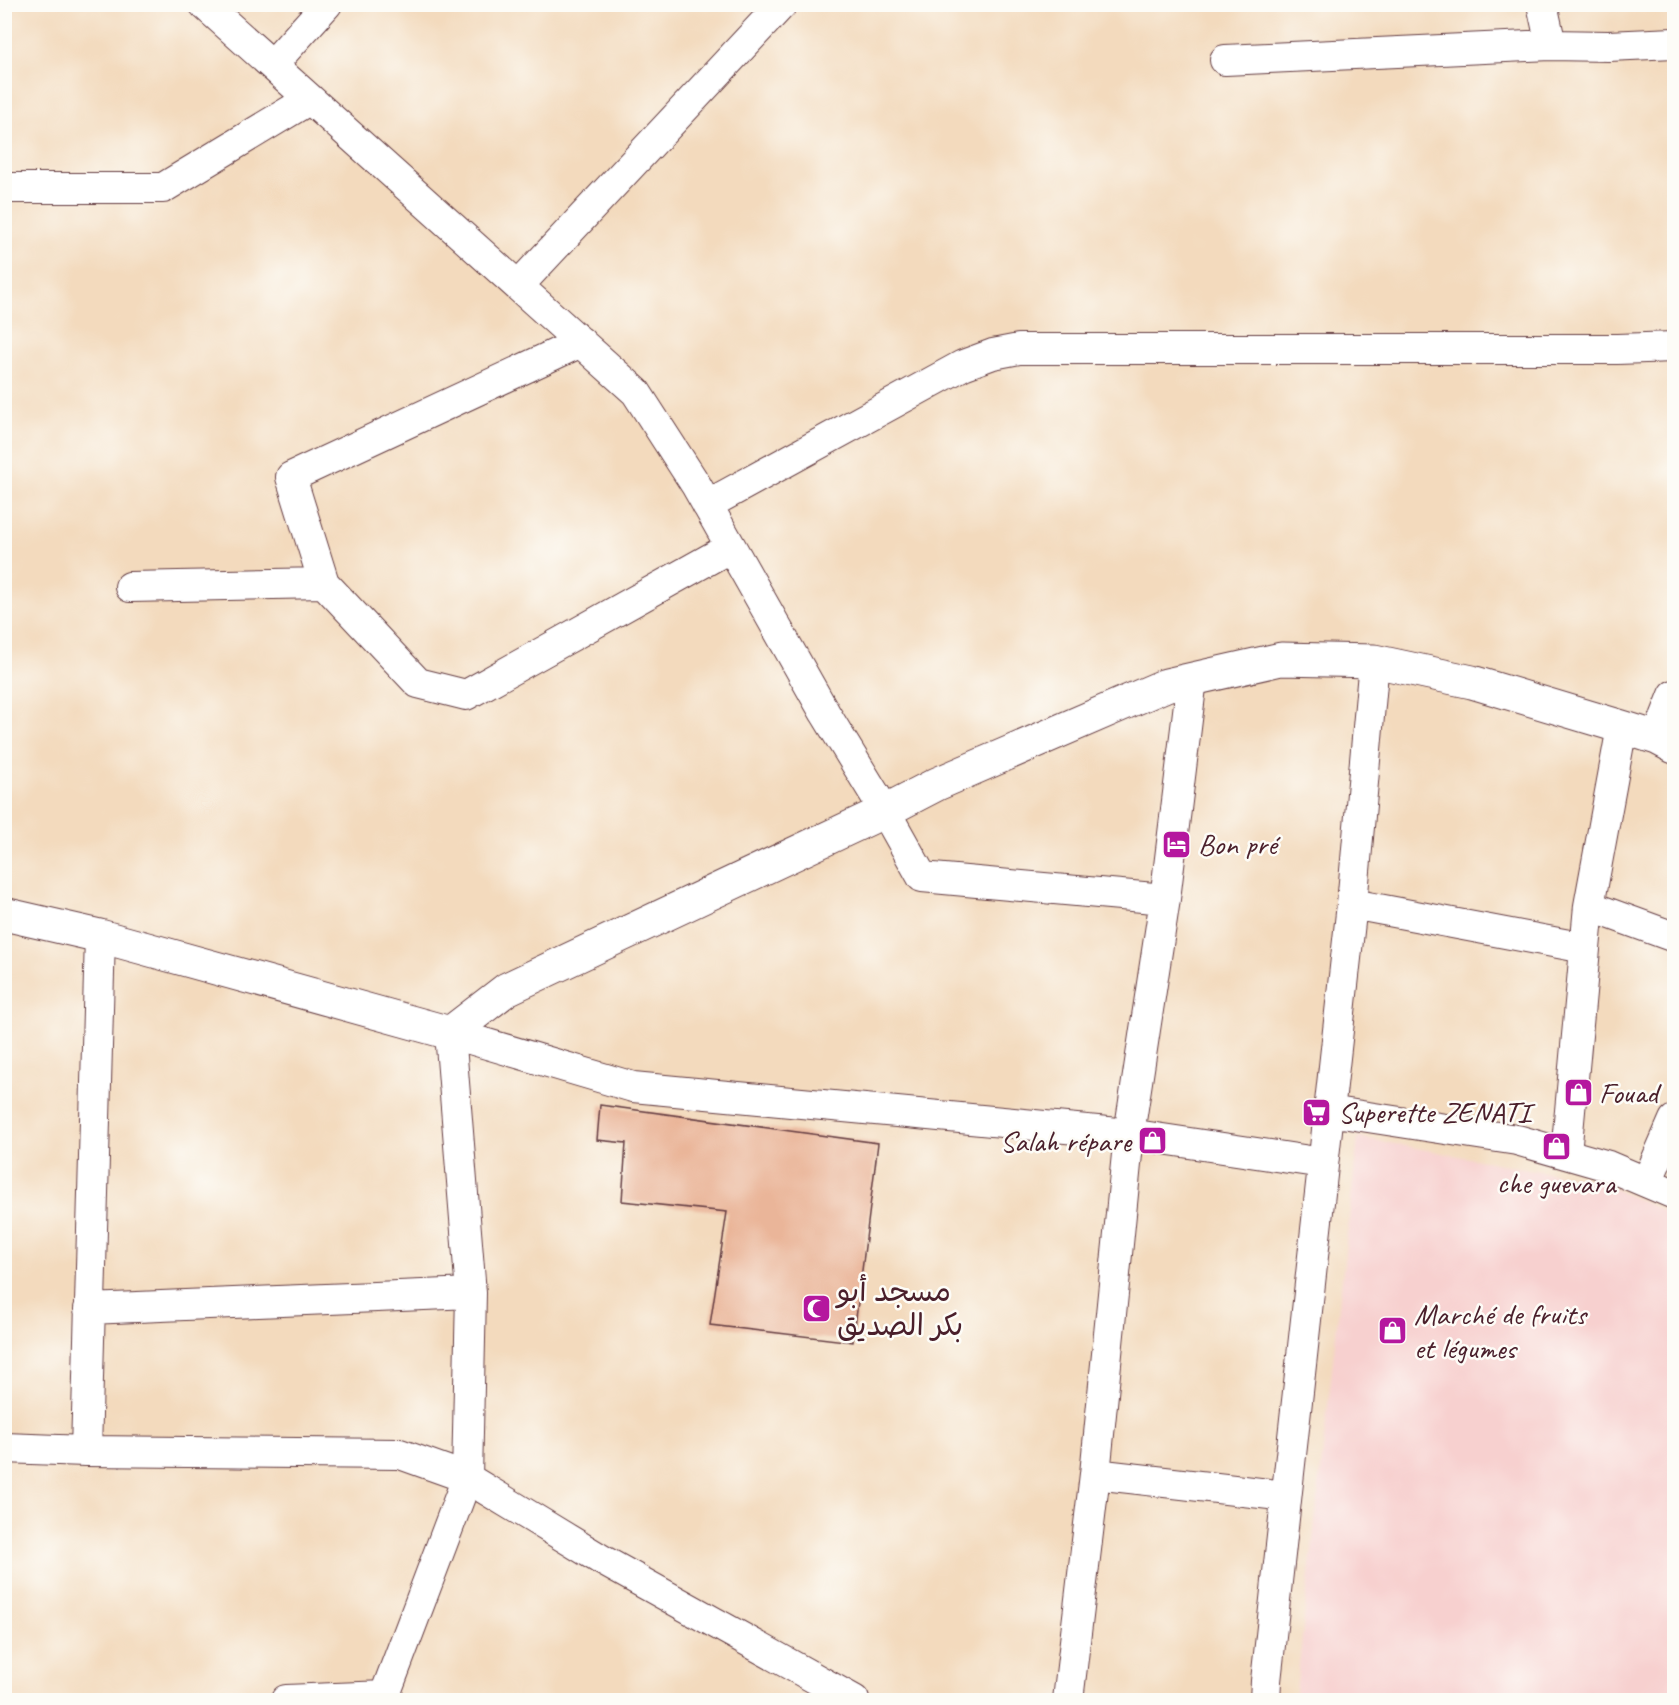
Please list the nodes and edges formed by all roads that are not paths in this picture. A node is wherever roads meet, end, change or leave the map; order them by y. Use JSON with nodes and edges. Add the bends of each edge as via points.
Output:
{"nodes":[{"id":1,"x":204,"y":4,"type":"edge"},
{"id":2,"x":327,"y":4,"type":"edge"},
{"id":3,"x":782,"y":4,"type":"edge"},
{"id":4,"x":1542,"y":4,"type":"edge"},
{"id":5,"x":1674,"y":43,"type":"edge"},
{"id":6,"x":1551,"y":45,"type":"junction"},
{"id":7,"x":1225,"y":60,"type":"dead end"},
{"id":8,"x":272,"y":65,"type":"junction"},
{"id":9,"x":310,"y":99,"type":"junction"},
{"id":10,"x":4,"y":188,"type":"edge"},
{"id":11,"x":518,"y":286,"type":"junction"},
{"id":12,"x":581,"y":342,"type":"junction"},
{"id":13,"x":1674,"y":347,"type":"edge"},
{"id":14,"x":708,"y":505,"type":"junction"},
{"id":15,"x":731,"y":547,"type":"junction"},
{"id":16,"x":324,"y":583,"type":"junction"},
{"id":17,"x":130,"y":587,"type":"dead end"},
{"id":18,"x":1374,"y":661,"type":"junction"},
{"id":19,"x":1192,"y":679,"type":"junction"},
{"id":20,"x":1674,"y":694,"type":"edge"},
{"id":21,"x":1622,"y":727,"type":"junction"},
{"id":22,"x":1666,"y":743,"type":"edge"},
{"id":23,"x":885,"y":811,"type":"junction"},
{"id":24,"x":1165,"y":899,"type":"junction"},
{"id":25,"x":1352,"y":904,"type":"junction"},
{"id":26,"x":1589,"y":906,"type":"junction"},
{"id":27,"x":4,"y":914,"type":"edge"},
{"id":28,"x":100,"y":936,"type":"junction"},
{"id":29,"x":1674,"y":937,"type":"edge"},
{"id":30,"x":1585,"y":948,"type":"junction"},
{"id":31,"x":450,"y":1033,"type":"junction"},
{"id":32,"x":1329,"y":1111,"type":"junction"},
{"id":33,"x":1674,"y":1120,"type":"edge"},
{"id":34,"x":1129,"y":1134,"type":"junction"},
{"id":35,"x":1566,"y":1154,"type":"junction"},
{"id":36,"x":1323,"y":1163,"type":"junction"},
{"id":37,"x":1647,"y":1182,"type":"junction"},
{"id":38,"x":1674,"y":1194,"type":"edge"},
{"id":39,"x":471,"y":1293,"type":"junction"},
{"id":40,"x":88,"y":1310,"type":"junction"},
{"id":41,"x":4,"y":1448,"type":"edge"},
{"id":42,"x":86,"y":1451,"type":"junction"},
{"id":43,"x":1095,"y":1474,"type":"junction"},
{"id":44,"x":467,"y":1478,"type":"junction"},
{"id":45,"x":1286,"y":1496,"type":"junction"},
{"id":46,"x":384,"y":1698,"type":"edge"},
{"id":47,"x":286,"y":1701,"type":"edge"},
{"id":48,"x":854,"y":1701,"type":"edge"},
{"id":49,"x":1068,"y":1701,"type":"edge"},
{"id":50,"x":1265,"y":1701,"type":"edge"}],
"edges":[{"from":1,"to":8,"type":"street"},
{"from":2,"to":8,"type":"street"},
{"from":3,"to":11,"type":"street"},
{"from":4,"to":6,"type":"street"},
{"from":5,"to":6,"type":"street"},
{"from":6,"to":7,"type":"street"},
{"from":8,"to":9,"type":"street"},
{"from":9,"to":10,"type":"street","via":[[163,188]]},
{"from":9,"to":11,"type":"street"},
{"from":11,"to":12,"type":"street"},
{"from":12,"to":14,"type":"street","via":[[636,392]]},
{"from":12,"to":16,"type":"street","via":[[291,477]]},
{"from":13,"to":14,"type":"street","via":[[1019,349],[963,365]]},
{"from":14,"to":15,"type":"street"},
{"from":15,"to":16,"type":"street","via":[[466,695],[418,683]]},
{"from":15,"to":23,"type":"street"},
{"from":16,"to":17,"type":"street"},
{"from":18,"to":19,"type":"street","via":[[1281,659]]},
{"from":18,"to":21,"type":"street","via":[[1472,682]]},
{"from":18,"to":25,"type":"street"},
{"from":19,"to":23,"type":"street","via":[[1166,685],[937,784]]},
{"from":19,"to":24,"type":"street"},
{"from":20,"to":22,"type":"street"},
{"from":21,"to":22,"type":"street"},
{"from":21,"to":26,"type":"street"},
{"from":23,"to":24,"type":"street","via":[[922,877]]},
{"from":23,"to":31,"type":"street","via":[[507,989]]},
{"from":24,"to":34,"type":"street"},
{"from":25,"to":30,"type":"street"},
{"from":25,"to":32,"type":"street"},
{"from":26,"to":29,"type":"street"},
{"from":26,"to":30,"type":"street"},
{"from":27,"to":28,"type":"street"},
{"from":28,"to":31,"type":"street"},
{"from":28,"to":40,"type":"street"},
{"from":30,"to":35,"type":"street"},
{"from":31,"to":34,"type":"street","via":[[633,1087]]},
{"from":31,"to":39,"type":"street"},
{"from":32,"to":35,"type":"street","via":[[1517,1140]]},
{"from":32,"to":36,"type":"street"},
{"from":33,"to":37,"type":"street"},
{"from":34,"to":36,"type":"street"},
{"from":34,"to":43,"type":"street"},
{"from":35,"to":37,"type":"street"},
{"from":36,"to":45,"type":"street"},
{"from":37,"to":38,"type":"street"},
{"from":39,"to":40,"type":"street"},
{"from":39,"to":44,"type":"street"},
{"from":40,"to":42,"type":"street"},
{"from":41,"to":42,"type":"street"},
{"from":42,"to":44,"type":"street","via":[[400,1454]]},
{"from":43,"to":45,"type":"street"},
{"from":43,"to":49,"type":"street"},
{"from":44,"to":46,"type":"street"},
{"from":44,"to":48,"type":"street","via":[[602,1560]]},
{"from":45,"to":50,"type":"street"},
{"from":46,"to":47,"type":"street"}]}
